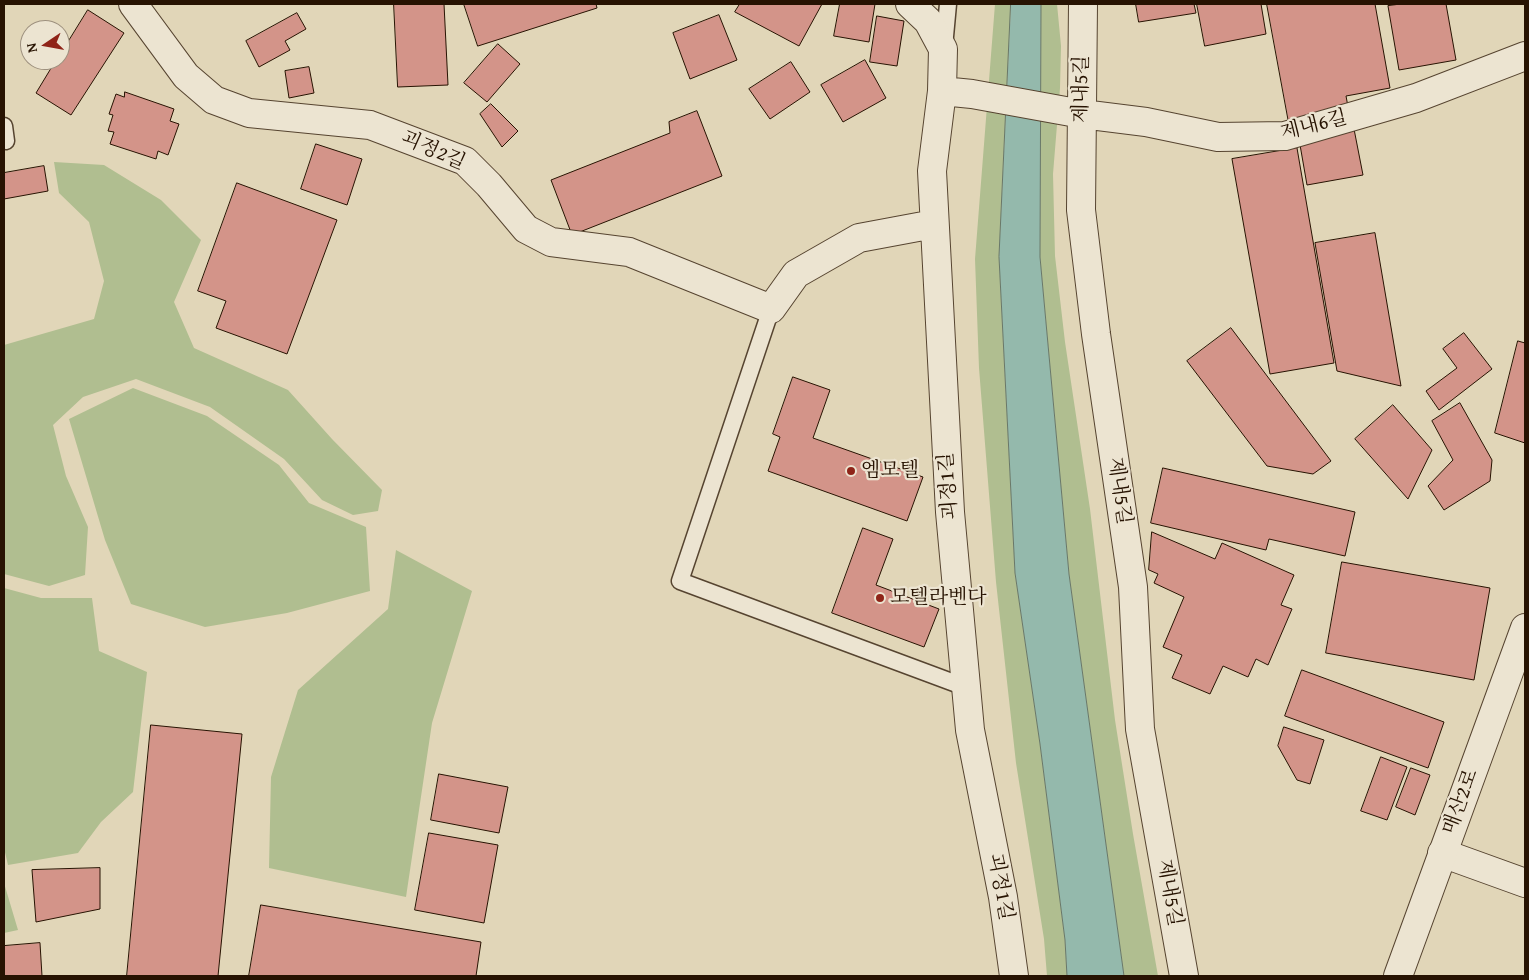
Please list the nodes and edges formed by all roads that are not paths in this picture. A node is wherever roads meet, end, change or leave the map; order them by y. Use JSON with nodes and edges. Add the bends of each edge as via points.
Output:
{"nodes":[{"id":1,"x":133,"y":4,"type":"edge"},
{"id":2,"x":910,"y":4,"type":"edge"},
{"id":3,"x":948,"y":4,"type":"edge"},
{"id":4,"x":1083,"y":4,"type":"edge"},
{"id":5,"x":944,"y":49,"type":"junction"},
{"id":6,"x":1525,"y":56,"type":"edge"},
{"id":7,"x":942,"y":91,"type":"junction"},
{"id":8,"x":1073,"y":112,"type":"junction"},
{"id":9,"x":934,"y":224,"type":"junction"},
{"id":10,"x":771,"y":309,"type":"junction"},
{"id":11,"x":1525,"y":628,"type":"edge"},
{"id":12,"x":966,"y":687,"type":"junction"},
{"id":13,"x":1442,"y":853,"type":"junction"},
{"id":14,"x":1525,"y":883,"type":"edge"},
{"id":15,"x":1014,"y":976,"type":"edge"},
{"id":16,"x":1184,"y":976,"type":"edge"},
{"id":17,"x":1398,"y":976,"type":"edge"}],
"edges":[{"from":1,"to":10,"type":"street","name":"괴정2길","via":[[186,76],[214,100],[249,113],[370,125],[465,161],[526,229],[551,242],[629,252]]},
{"from":2,"to":5,"type":"street","via":[[928,21]]},
{"from":3,"to":5,"type":"lane"},
{"from":4,"to":8,"type":"street","name":"제내5길"},
{"from":5,"to":7,"type":"street","name":"괴정1길"},
{"from":6,"to":8,"type":"street","name":"제내6길","via":[[1416,98],[1285,136],[1218,137],[1146,122]]},
{"from":7,"to":8,"type":"street","name":"제내6길"},
{"from":7,"to":9,"type":"street","name":"괴정1길","via":[[932,171]]},
{"from":8,"to":16,"type":"street","name":"제내5길","via":[[1096,334],[1132,587],[1140,729]]},
{"from":9,"to":10,"type":"street","via":[[859,238],[796,274]]},
{"from":9,"to":12,"type":"street","name":"괴정1길","via":[[950,512]]},
{"from":10,"to":12,"type":"lane","via":[[680,581]]},
{"from":11,"to":13,"type":"street","name":"매산2로"},
{"from":12,"to":15,"type":"street","name":"괴정1길","via":[[970,730],[1003,897]]},
{"from":13,"to":14,"type":"street"},
{"from":13,"to":17,"type":"street","name":"매산2로"}]}
